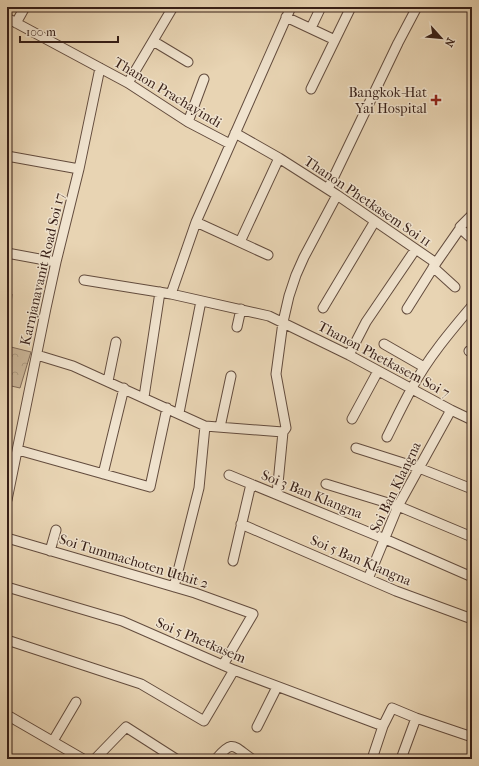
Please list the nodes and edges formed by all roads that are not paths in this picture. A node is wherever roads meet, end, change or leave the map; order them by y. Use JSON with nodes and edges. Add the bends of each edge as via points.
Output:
{"nodes":[{"id":1,"x":25,"y":7,"type":"edge"},
{"id":2,"x":173,"y":7,"type":"edge"},
{"id":3,"x":291,"y":7,"type":"edge"},
{"id":4,"x":321,"y":7,"type":"edge"},
{"id":5,"x":351,"y":7,"type":"edge"},
{"id":6,"x":417,"y":7,"type":"edge"},
{"id":7,"x":286,"y":17,"type":"junction"},
{"id":8,"x":7,"y":18,"type":"edge"},
{"id":9,"x":16,"y":23,"type":"junction"},
{"id":10,"x":311,"y":28,"type":"junction"},
{"id":11,"x":335,"y":40,"type":"junction"},
{"id":12,"x":153,"y":41,"type":"junction"},
{"id":13,"x":188,"y":62,"type":"dead end"},
{"id":14,"x":100,"y":68,"type":"junction"},
{"id":15,"x":204,"y":79,"type":"dead end"},
{"id":16,"x":128,"y":83,"type":"junction"},
{"id":17,"x":311,"y":90,"type":"dead end"},
{"id":18,"x":188,"y":122,"type":"junction"},
{"id":19,"x":235,"y":132,"type":"junction"},
{"id":20,"x":230,"y":144,"type":"junction"},
{"id":21,"x":7,"y":156,"type":"edge"},
{"id":22,"x":278,"y":158,"type":"junction"},
{"id":23,"x":79,"y":169,"type":"junction"},
{"id":24,"x":328,"y":189,"type":"junction"},
{"id":25,"x":337,"y":195,"type":"junction"},
{"id":26,"x":472,"y":215,"type":"edge"},
{"id":27,"x":375,"y":221,"type":"junction"},
{"id":28,"x":196,"y":222,"type":"junction"},
{"id":29,"x":460,"y":227,"type":"junction"},
{"id":30,"x":472,"y":239,"type":"edge"},
{"id":31,"x":240,"y":242,"type":"junction"},
{"id":32,"x":415,"y":250,"type":"junction"},
{"id":33,"x":7,"y":253,"type":"edge"},
{"id":34,"x":268,"y":255,"type":"dead end"},
{"id":35,"x":56,"y":262,"type":"junction"},
{"id":36,"x":434,"y":265,"type":"junction"},
{"id":37,"x":84,"y":280,"type":"dead end"},
{"id":38,"x":455,"y":287,"type":"dead end"},
{"id":39,"x":160,"y":292,"type":"junction"},
{"id":40,"x":170,"y":294,"type":"junction"},
{"id":41,"x":201,"y":301,"type":"junction"},
{"id":42,"x":472,"y":306,"type":"edge"},
{"id":43,"x":322,"y":308,"type":"dead end"},
{"id":44,"x":242,"y":309,"type":"junction"},
{"id":45,"x":407,"y":309,"type":"dead end"},
{"id":46,"x":283,"y":322,"type":"junction"},
{"id":47,"x":237,"y":327,"type":"dead end"},
{"id":48,"x":116,"y":342,"type":"dead end"},
{"id":49,"x":384,"y":344,"type":"dead end"},
{"id":50,"x":37,"y":355,"type":"junction"},
{"id":51,"x":349,"y":355,"type":"junction"},
{"id":52,"x":424,"y":367,"type":"junction"},
{"id":53,"x":378,"y":371,"type":"junction"},
{"id":54,"x":231,"y":376,"type":"dead end"},
{"id":55,"x":108,"y":381,"type":"junction"},
{"id":56,"x":124,"y":388,"type":"junction"},
{"id":57,"x":411,"y":388,"type":"junction"},
{"id":58,"x":144,"y":397,"type":"junction"},
{"id":59,"x":167,"y":408,"type":"junction"},
{"id":60,"x":451,"y":410,"type":"junction"},
{"id":61,"x":179,"y":413,"type":"junction"},
{"id":62,"x":352,"y":419,"type":"dead end"},
{"id":63,"x":472,"y":420,"type":"edge"},
{"id":64,"x":205,"y":426,"type":"junction"},
{"id":65,"x":220,"y":427,"type":"junction"},
{"id":66,"x":283,"y":432,"type":"junction"},
{"id":67,"x":387,"y":437,"type":"dead end"},
{"id":68,"x":356,"y":448,"type":"dead end"},
{"id":69,"x":18,"y":450,"type":"junction"},
{"id":70,"x":419,"y":468,"type":"junction"},
{"id":71,"x":103,"y":474,"type":"junction"},
{"id":72,"x":229,"y":475,"type":"dead end"},
{"id":73,"x":251,"y":484,"type":"junction"},
{"id":74,"x":326,"y":484,"type":"dead end"},
{"id":75,"x":472,"y":489,"type":"edge"},
{"id":76,"x":277,"y":494,"type":"junction"},
{"id":77,"x":7,"y":500,"type":"edge"},
{"id":78,"x":398,"y":506,"type":"junction"},
{"id":79,"x":241,"y":524,"type":"junction"},
{"id":80,"x":56,"y":530,"type":"dead end"},
{"id":81,"x":472,"y":537,"type":"edge"},
{"id":82,"x":7,"y":538,"type":"edge"},
{"id":83,"x":385,"y":539,"type":"junction"},
{"id":84,"x":50,"y":551,"type":"junction"},
{"id":85,"x":233,"y":561,"type":"dead end"},
{"id":86,"x":472,"y":577,"type":"edge"},
{"id":87,"x":368,"y":579,"type":"junction"},
{"id":88,"x":7,"y":587,"type":"edge"},
{"id":89,"x":174,"y":587,"type":"junction"},
{"id":90,"x":472,"y":619,"type":"edge"},
{"id":91,"x":7,"y":640,"type":"edge"},
{"id":92,"x":223,"y":665,"type":"junction"},
{"id":93,"x":234,"y":670,"type":"junction"},
{"id":94,"x":277,"y":687,"type":"junction"},
{"id":95,"x":76,"y":702,"type":"dead end"},
{"id":96,"x":7,"y":715,"type":"edge"},
{"id":97,"x":416,"y":718,"type":"junction"},
{"id":98,"x":383,"y":726,"type":"junction"},
{"id":99,"x":257,"y":727,"type":"dead end"},
{"id":100,"x":472,"y":737,"type":"edge"},
{"id":101,"x":53,"y":741,"type":"junction"},
{"id":102,"x":83,"y":759,"type":"edge"},
{"id":103,"x":95,"y":759,"type":"edge"},
{"id":104,"x":176,"y":759,"type":"edge"},
{"id":105,"x":216,"y":759,"type":"edge"},
{"id":106,"x":252,"y":759,"type":"edge"},
{"id":107,"x":372,"y":759,"type":"edge"},
{"id":108,"x":401,"y":759,"type":"edge"}],
"edges":[{"from":1,"to":9,"type":"street"},
{"from":2,"to":12,"type":"street"},
{"from":3,"to":7,"type":"street"},
{"from":4,"to":10,"type":"street"},
{"from":5,"to":11,"type":"street"},
{"from":6,"to":24,"type":"street"},
{"from":7,"to":10,"type":"street"},
{"from":7,"to":19,"type":"street"},
{"from":8,"to":9,"type":"street","name":"Thanon Prachayindi"},
{"from":9,"to":14,"type":"street","name":"Thanon Prachayindi"},
{"from":10,"to":11,"type":"street"},
{"from":11,"to":17,"type":"street"},
{"from":12,"to":13,"type":"street"},
{"from":12,"to":16,"type":"street"},
{"from":14,"to":16,"type":"street","name":"Thanon Prachayindi"},
{"from":14,"to":23,"type":"street","name":"Karnjanavanit Road Soi 17"},
{"from":15,"to":18,"type":"street"},
{"from":16,"to":18,"type":"street","name":"Thanon Prachayindi"},
{"from":18,"to":20,"type":"street","name":"Thanon Prachayindi"},
{"from":19,"to":20,"type":"street"},
{"from":19,"to":22,"type":"street","name":"Thanon Phetkasem Soi 11"},
{"from":20,"to":28,"type":"street"},
{"from":21,"to":23,"type":"street"},
{"from":22,"to":24,"type":"street","name":"Thanon Phetkasem Soi 11"},
{"from":22,"to":31,"type":"street"},
{"from":23,"to":35,"type":"street","name":"Karnjanavanit Road Soi 17"},
{"from":24,"to":25,"type":"street","name":"Thanon Phetkasem Soi 11"},
{"from":25,"to":27,"type":"street","name":"Thanon Phetkasem Soi 11"},
{"from":25,"to":46,"type":"street","via":[[296,275]]},
{"from":26,"to":29,"type":"street","name":"Thanon Phetkasem Soi 11"},
{"from":27,"to":32,"type":"street","name":"Thanon Phetkasem Soi 11"},
{"from":27,"to":43,"type":"street"},
{"from":28,"to":31,"type":"street"},
{"from":28,"to":40,"type":"street"},
{"from":29,"to":30,"type":"street"},
{"from":29,"to":36,"type":"street","name":"Thanon Phetkasem Soi 11"},
{"from":31,"to":34,"type":"street"},
{"from":32,"to":36,"type":"street","name":"Thanon Phetkasem Soi 11"},
{"from":32,"to":51,"type":"street","via":[[366,322]]},
{"from":33,"to":35,"type":"street"},
{"from":35,"to":50,"type":"street","name":"Karnjanavanit Road Soi 17"},
{"from":36,"to":38,"type":"street"},
{"from":36,"to":45,"type":"street"},
{"from":37,"to":39,"type":"street","name":"Thanon Phetkasem Soi 7"},
{"from":39,"to":40,"type":"street","name":"Thanon Phetkasem Soi 7"},
{"from":39,"to":58,"type":"street"},
{"from":40,"to":41,"type":"street","name":"Thanon Phetkasem Soi 7"},
{"from":41,"to":44,"type":"street","name":"Thanon Phetkasem Soi 7"},
{"from":41,"to":61,"type":"street"},
{"from":42,"to":52,"type":"street"},
{"from":44,"to":46,"type":"street","name":"Thanon Phetkasem Soi 7"},
{"from":44,"to":47,"type":"street"},
{"from":46,"to":51,"type":"street","name":"Thanon Phetkasem Soi 7"},
{"from":46,"to":66,"type":"street","via":[[276,374],[286,428]]},
{"from":48,"to":55,"type":"street"},
{"from":49,"to":52,"type":"street"},
{"from":50,"to":55,"type":"street","via":[[73,366]]},
{"from":50,"to":69,"type":"street","name":"Karnjanavanit Road Soi 17"},
{"from":51,"to":53,"type":"street","name":"Thanon Phetkasem Soi 7"},
{"from":52,"to":57,"type":"street"},
{"from":53,"to":57,"type":"street","name":"Thanon Phetkasem Soi 7"},
{"from":53,"to":62,"type":"street"},
{"from":54,"to":65,"type":"street"},
{"from":55,"to":56,"type":"street"},
{"from":56,"to":58,"type":"street"},
{"from":56,"to":71,"type":"street"},
{"from":57,"to":60,"type":"street","name":"Thanon Phetkasem Soi 7"},
{"from":57,"to":67,"type":"street"},
{"from":58,"to":59,"type":"street"},
{"from":59,"to":61,"type":"street"},
{"from":59,"to":71,"type":"street","via":[[150,486]]},
{"from":60,"to":63,"type":"street","name":"Thanon Phetkasem Soi 7"},
{"from":60,"to":70,"type":"street","name":"Soi Ban Klangna"},
{"from":61,"to":64,"type":"street"},
{"from":64,"to":65,"type":"street"},
{"from":64,"to":89,"type":"street","via":[[199,488]]},
{"from":65,"to":66,"type":"street"},
{"from":66,"to":76,"type":"street"},
{"from":68,"to":70,"type":"street"},
{"from":69,"to":71,"type":"street"},
{"from":69,"to":77,"type":"street","name":"Karnjanavanit Road Soi 17"},
{"from":70,"to":75,"type":"street"},
{"from":70,"to":78,"type":"street","name":"Soi Ban Klangna"},
{"from":72,"to":73,"type":"street","name":"Soi 3 Ban Klangna"},
{"from":73,"to":76,"type":"street","name":"Soi 3 Ban Klangna"},
{"from":73,"to":79,"type":"street"},
{"from":74,"to":78,"type":"street"},
{"from":76,"to":83,"type":"street","name":"Soi 3 Ban Klangna"},
{"from":78,"to":81,"type":"street"},
{"from":78,"to":83,"type":"street","name":"Soi Ban Klangna"},
{"from":79,"to":85,"type":"street"},
{"from":79,"to":87,"type":"street","name":"Soi 5 Ban Klangna"},
{"from":80,"to":84,"type":"street"},
{"from":82,"to":84,"type":"street","name":"Soi Tummachoten Uthit 2"},
{"from":83,"to":86,"type":"street","name":"Soi 3 Ban Klangna"},
{"from":83,"to":87,"type":"street","name":"Soi Ban Klangna"},
{"from":84,"to":89,"type":"street","name":"Soi Tummachoten Uthit 2"},
{"from":87,"to":90,"type":"street","name":"Soi 5 Ban Klangna"},
{"from":88,"to":92,"type":"street","name":"Soi 5 Phetkasem","via":[[122,621]]},
{"from":89,"to":92,"type":"street","name":"Soi Tummachoten Uthit 2","via":[[253,614]]},
{"from":91,"to":93,"type":"street","via":[[141,684],[204,721]]},
{"from":92,"to":93,"type":"street","name":"Soi 5 Phetkasem"},
{"from":93,"to":94,"type":"street","name":"Soi 5 Phetkasem"},
{"from":94,"to":98,"type":"street","name":"Soi 5 Phetkasem"},
{"from":94,"to":99,"type":"street"},
{"from":95,"to":101,"type":"street"},
{"from":96,"to":101,"type":"street"},
{"from":97,"to":98,"type":"street","via":[[392,708]]},
{"from":97,"to":100,"type":"street"},
{"from":97,"to":108,"type":"street"},
{"from":98,"to":107,"type":"street"},
{"from":101,"to":102,"type":"street"},
{"from":103,"to":104,"type":"street","via":[[126,727]]},
{"from":105,"to":106,"type":"street","via":[[230,746]]}]}
